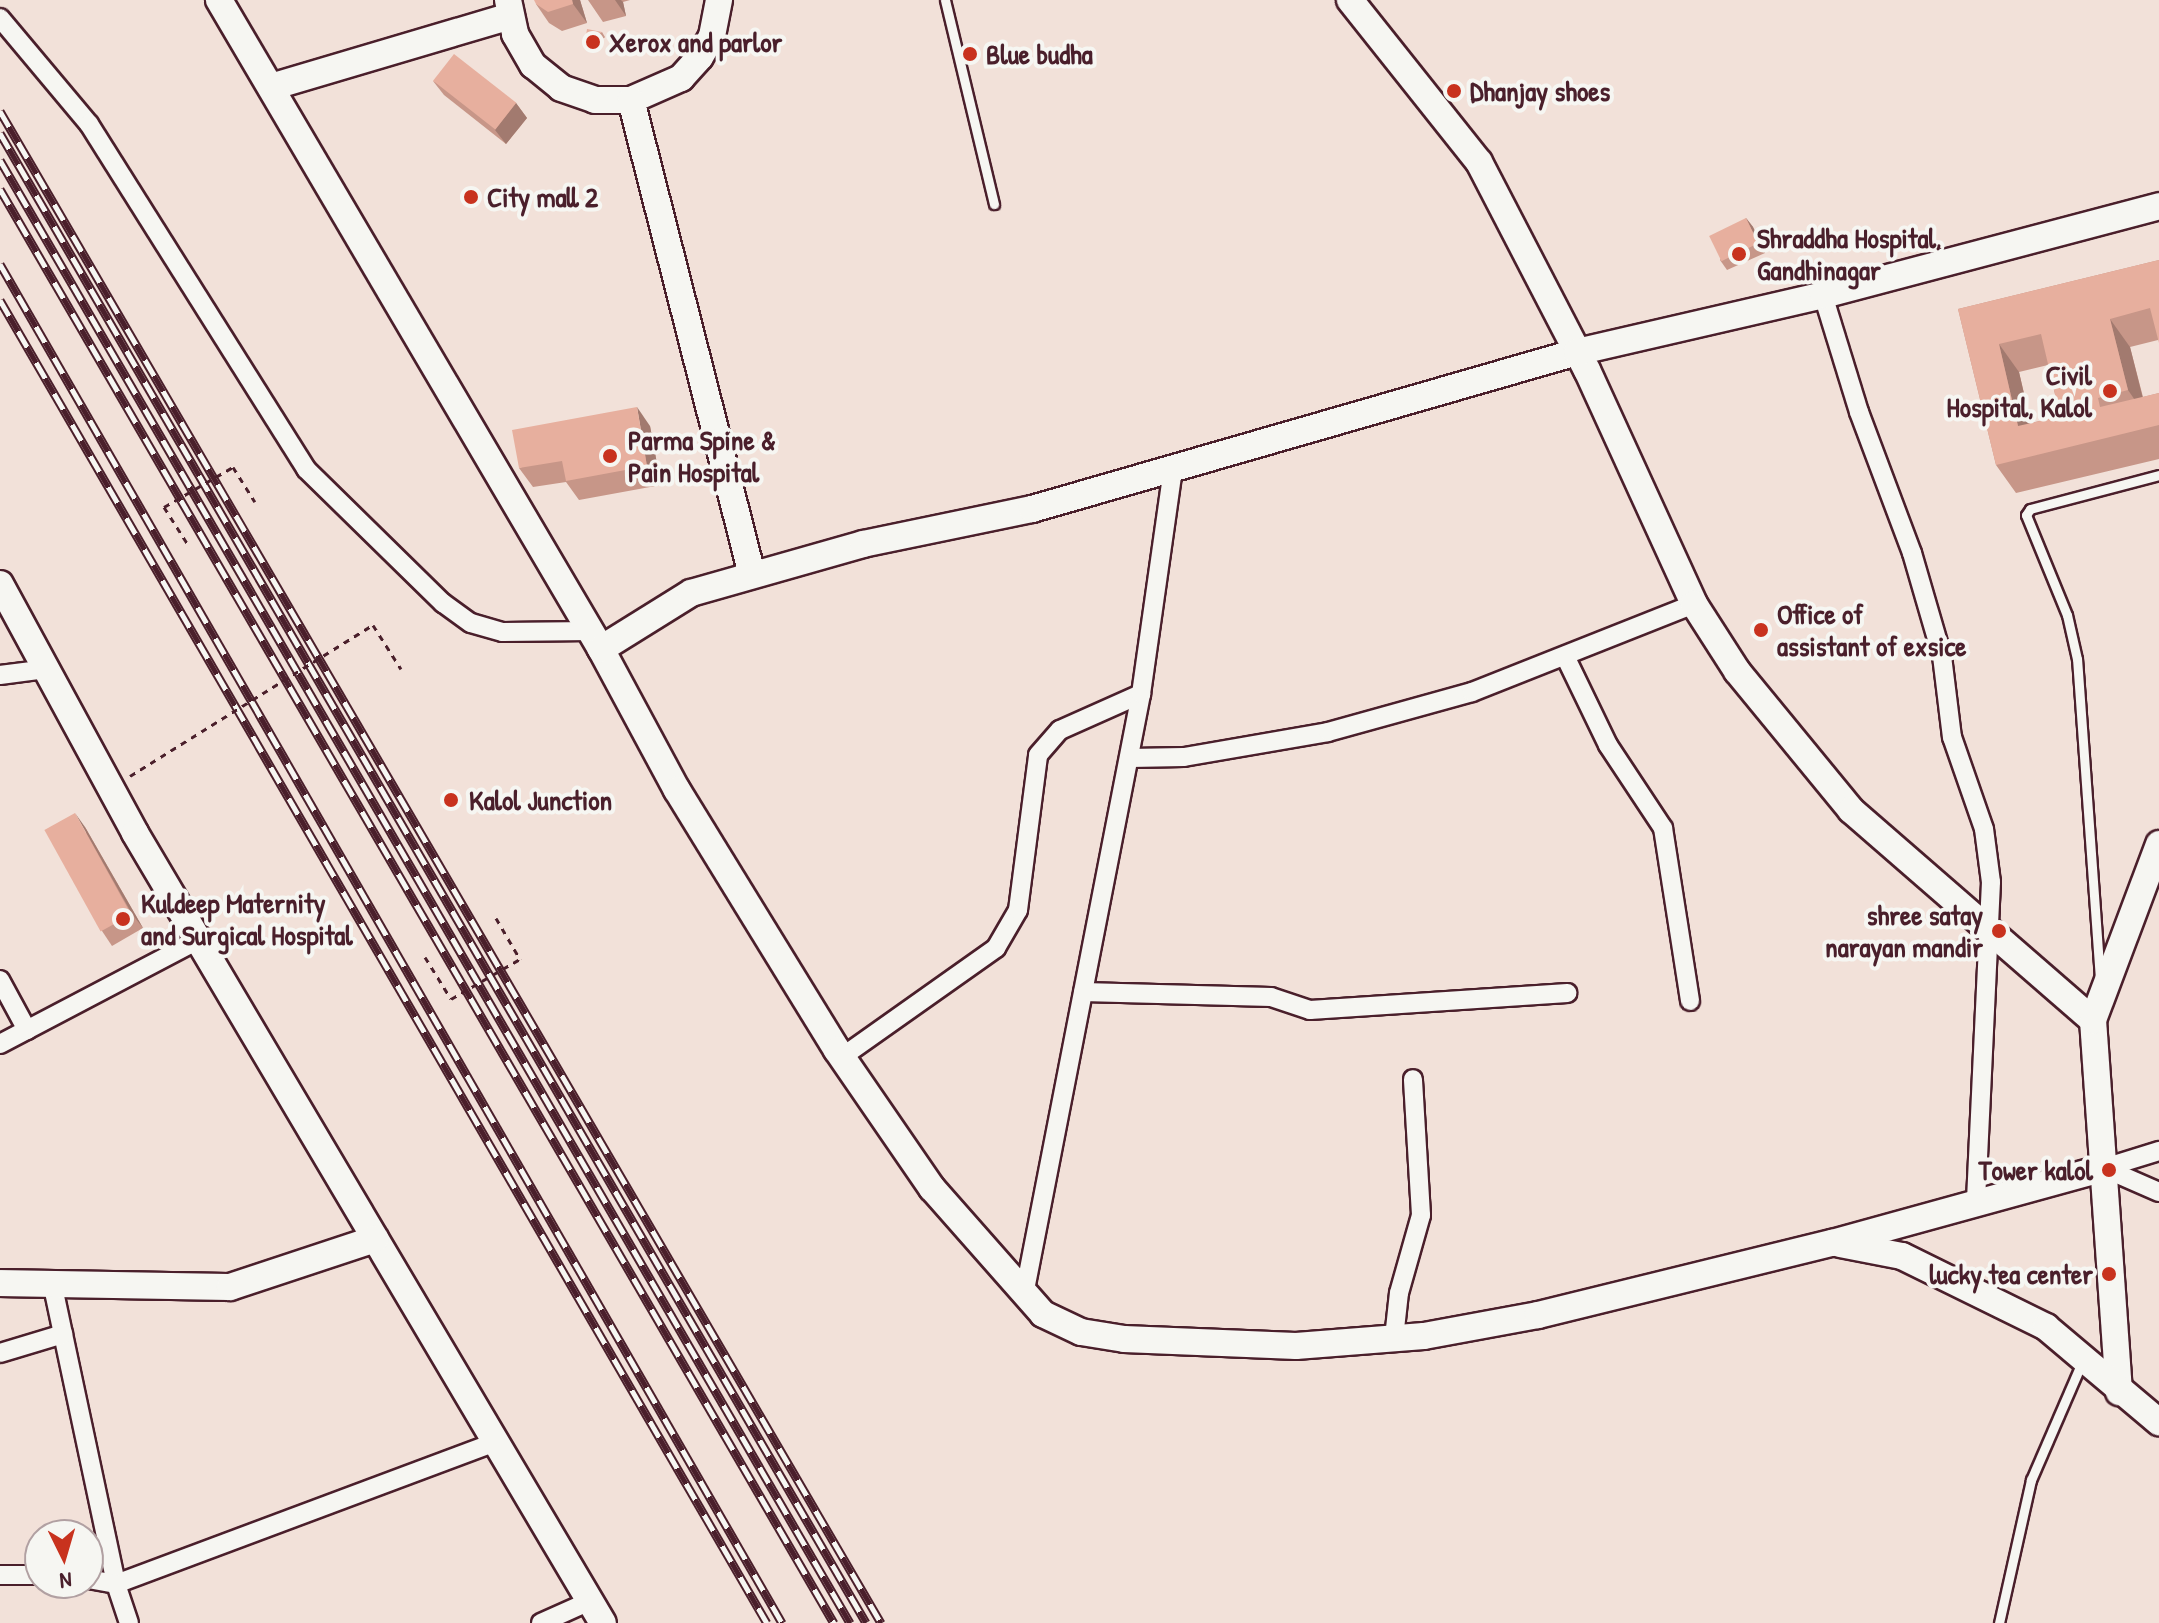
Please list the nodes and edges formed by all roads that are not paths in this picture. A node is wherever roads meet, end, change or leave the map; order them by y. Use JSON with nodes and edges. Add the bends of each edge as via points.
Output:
{"nodes":[{"id":1,"x":219,"y":0,"type":"edge"},
{"id":2,"x":719,"y":0,"type":"edge"},
{"id":3,"x":945,"y":0,"type":"edge"},
{"id":4,"x":1329,"y":0,"type":"edge"},
{"id":5,"x":1350,"y":0,"type":"edge"},
{"id":6,"x":510,"y":8,"type":"edge"},
{"id":7,"x":0,"y":18,"type":"edge"},
{"id":8,"x":271,"y":87,"type":"junction"},
{"id":9,"x":631,"y":100,"type":"junction"},
{"id":10,"x":994,"y":204,"type":"dead end"},
{"id":11,"x":2159,"y":206,"type":"edge"},
{"id":12,"x":1823,"y":295,"type":"junction"},
{"id":13,"x":1582,"y":362,"type":"junction"},
{"id":14,"x":1173,"y":470,"type":"junction"},
{"id":15,"x":2159,"y":475,"type":"edge"},
{"id":16,"x":752,"y":575,"type":"junction"},
{"id":17,"x":0,"y":584,"type":"edge"},
{"id":18,"x":1694,"y":604,"type":"junction"},
{"id":19,"x":596,"y":640,"type":"junction"},
{"id":20,"x":1565,"y":656,"type":"junction"},
{"id":21,"x":46,"y":669,"type":"junction"},
{"id":22,"x":0,"y":675,"type":"edge"},
{"id":23,"x":1141,"y":694,"type":"junction"},
{"id":24,"x":1130,"y":758,"type":"junction"},
{"id":25,"x":2159,"y":844,"type":"edge"},
{"id":26,"x":1987,"y":928,"type":"junction"},
{"id":27,"x":198,"y":940,"type":"junction"},
{"id":28,"x":0,"y":980,"type":"edge"},
{"id":29,"x":1083,"y":992,"type":"junction"},
{"id":30,"x":1567,"y":993,"type":"dead end"},
{"id":31,"x":1690,"y":1001,"type":"dead end"},
{"id":32,"x":2097,"y":1009,"type":"junction"},
{"id":33,"x":27,"y":1030,"type":"junction"},
{"id":34,"x":0,"y":1044,"type":"edge"},
{"id":35,"x":842,"y":1057,"type":"junction"},
{"id":36,"x":1413,"y":1079,"type":"dead end"},
{"id":37,"x":2159,"y":1151,"type":"edge"},
{"id":38,"x":2104,"y":1168,"type":"junction"},
{"id":39,"x":2159,"y":1192,"type":"edge"},
{"id":40,"x":1976,"y":1203,"type":"junction"},
{"id":41,"x":375,"y":1239,"type":"junction"},
{"id":42,"x":1832,"y":1243,"type":"junction"},
{"id":43,"x":0,"y":1283,"type":"edge"},
{"id":44,"x":53,"y":1287,"type":"junction"},
{"id":45,"x":1024,"y":1295,"type":"junction"},
{"id":46,"x":63,"y":1334,"type":"junction"},
{"id":47,"x":1394,"y":1338,"type":"junction"},
{"id":48,"x":0,"y":1353,"type":"edge"},
{"id":49,"x":2083,"y":1360,"type":"junction"},
{"id":50,"x":2119,"y":1392,"type":"junction"},
{"id":51,"x":2159,"y":1422,"type":"edge"},
{"id":52,"x":496,"y":1442,"type":"junction"},
{"id":53,"x":0,"y":1575,"type":"edge"},
{"id":54,"x":24,"y":1575,"type":"edge"},
{"id":55,"x":104,"y":1582,"type":"edge"},
{"id":56,"x":116,"y":1584,"type":"junction"},
{"id":57,"x":596,"y":1612,"type":"edge"},
{"id":58,"x":129,"y":1623,"type":"edge"},
{"id":59,"x":541,"y":1623,"type":"edge"},
{"id":60,"x":1999,"y":1623,"type":"edge"}],
"edges":[{"from":1,"to":8,"type":"street"},
{"from":2,"to":9,"type":"street","via":[[712,36],[700,57],[681,78]]},
{"from":3,"to":10,"type":"lane"},
{"from":4,"to":13,"type":"street","via":[[1466,170]]},
{"from":5,"to":13,"type":"street","via":[[1479,162]]},
{"from":6,"to":8,"type":"street"},
{"from":6,"to":9,"type":"street","via":[[515,34],[533,65],[561,88],[595,100]]},
{"from":7,"to":19,"type":"street","via":[[89,124],[306,469],[443,603],[471,623],[503,632]]},
{"from":8,"to":19,"type":"street"},
{"from":9,"to":16,"type":"street"},
{"from":11,"to":12,"type":"street"},
{"from":12,"to":13,"type":"street"},
{"from":12,"to":26,"type":"street","via":[[1942,656],[1952,737],[1984,829],[1991,882]]},
{"from":13,"to":14,"type":"street","via":[[1226,450],[1209,461]]},
{"from":13,"to":18,"type":"street"},
{"from":14,"to":16,"type":"street"},
{"from":14,"to":23,"type":"street"},
{"from":15,"to":32,"type":"lane","via":[[2030,509],[2026,515],[2067,615],[2077,659]]},
{"from":16,"to":19,"type":"street","via":[[691,593]]},
{"from":17,"to":21,"type":"street"},
{"from":18,"to":20,"type":"street"},
{"from":18,"to":26,"type":"street","via":[[1798,752],[1851,810]]},
{"from":19,"to":35,"type":"street","via":[[677,790]]},
{"from":20,"to":24,"type":"street","via":[[1472,692],[1328,732],[1184,757]]},
{"from":20,"to":31,"type":"street","via":[[1608,745],[1663,828]]},
{"from":21,"to":22,"type":"street"},
{"from":21,"to":27,"type":"street"},
{"from":23,"to":24,"type":"street"},
{"from":23,"to":35,"type":"street","via":[[1060,730],[1038,755],[1018,910],[1004,939]]},
{"from":24,"to":29,"type":"street"},
{"from":25,"to":32,"type":"street"},
{"from":26,"to":32,"type":"street"},
{"from":26,"to":40,"type":"street"},
{"from":27,"to":33,"type":"street"},
{"from":27,"to":41,"type":"street"},
{"from":28,"to":33,"type":"street"},
{"from":29,"to":30,"type":"street","via":[[1271,997],[1310,1010]]},
{"from":29,"to":45,"type":"street"},
{"from":32,"to":38,"type":"street"},
{"from":33,"to":34,"type":"street"},
{"from":35,"to":45,"type":"street","via":[[932,1188]]},
{"from":36,"to":47,"type":"street","via":[[1421,1215],[1414,1255],[1399,1293]]},
{"from":37,"to":38,"type":"street"},
{"from":38,"to":39,"type":"street"},
{"from":38,"to":40,"type":"street"},
{"from":38,"to":50,"type":"street"},
{"from":40,"to":42,"type":"street"},
{"from":41,"to":44,"type":"street","via":[[230,1287]]},
{"from":41,"to":52,"type":"street"},
{"from":42,"to":47,"type":"street","via":[[1538,1315]]},
{"from":42,"to":49,"type":"street","via":[[1902,1256],[2046,1327]]},
{"from":43,"to":44,"type":"street"},
{"from":44,"to":46,"type":"street"},
{"from":45,"to":47,"type":"street","via":[[1062,1325],[1103,1337],[1296,1346]]},
{"from":46,"to":48,"type":"street"},
{"from":46,"to":56,"type":"street"},
{"from":49,"to":50,"type":"street"},
{"from":49,"to":60,"type":"lane","via":[[2031,1480]]},
{"from":50,"to":51,"type":"street"},
{"from":52,"to":56,"type":"street"},
{"from":52,"to":57,"type":"street"},
{"from":53,"to":54,"type":"street"},
{"from":55,"to":56,"type":"street"},
{"from":56,"to":58,"type":"street"},
{"from":57,"to":59,"type":"street"}]}
